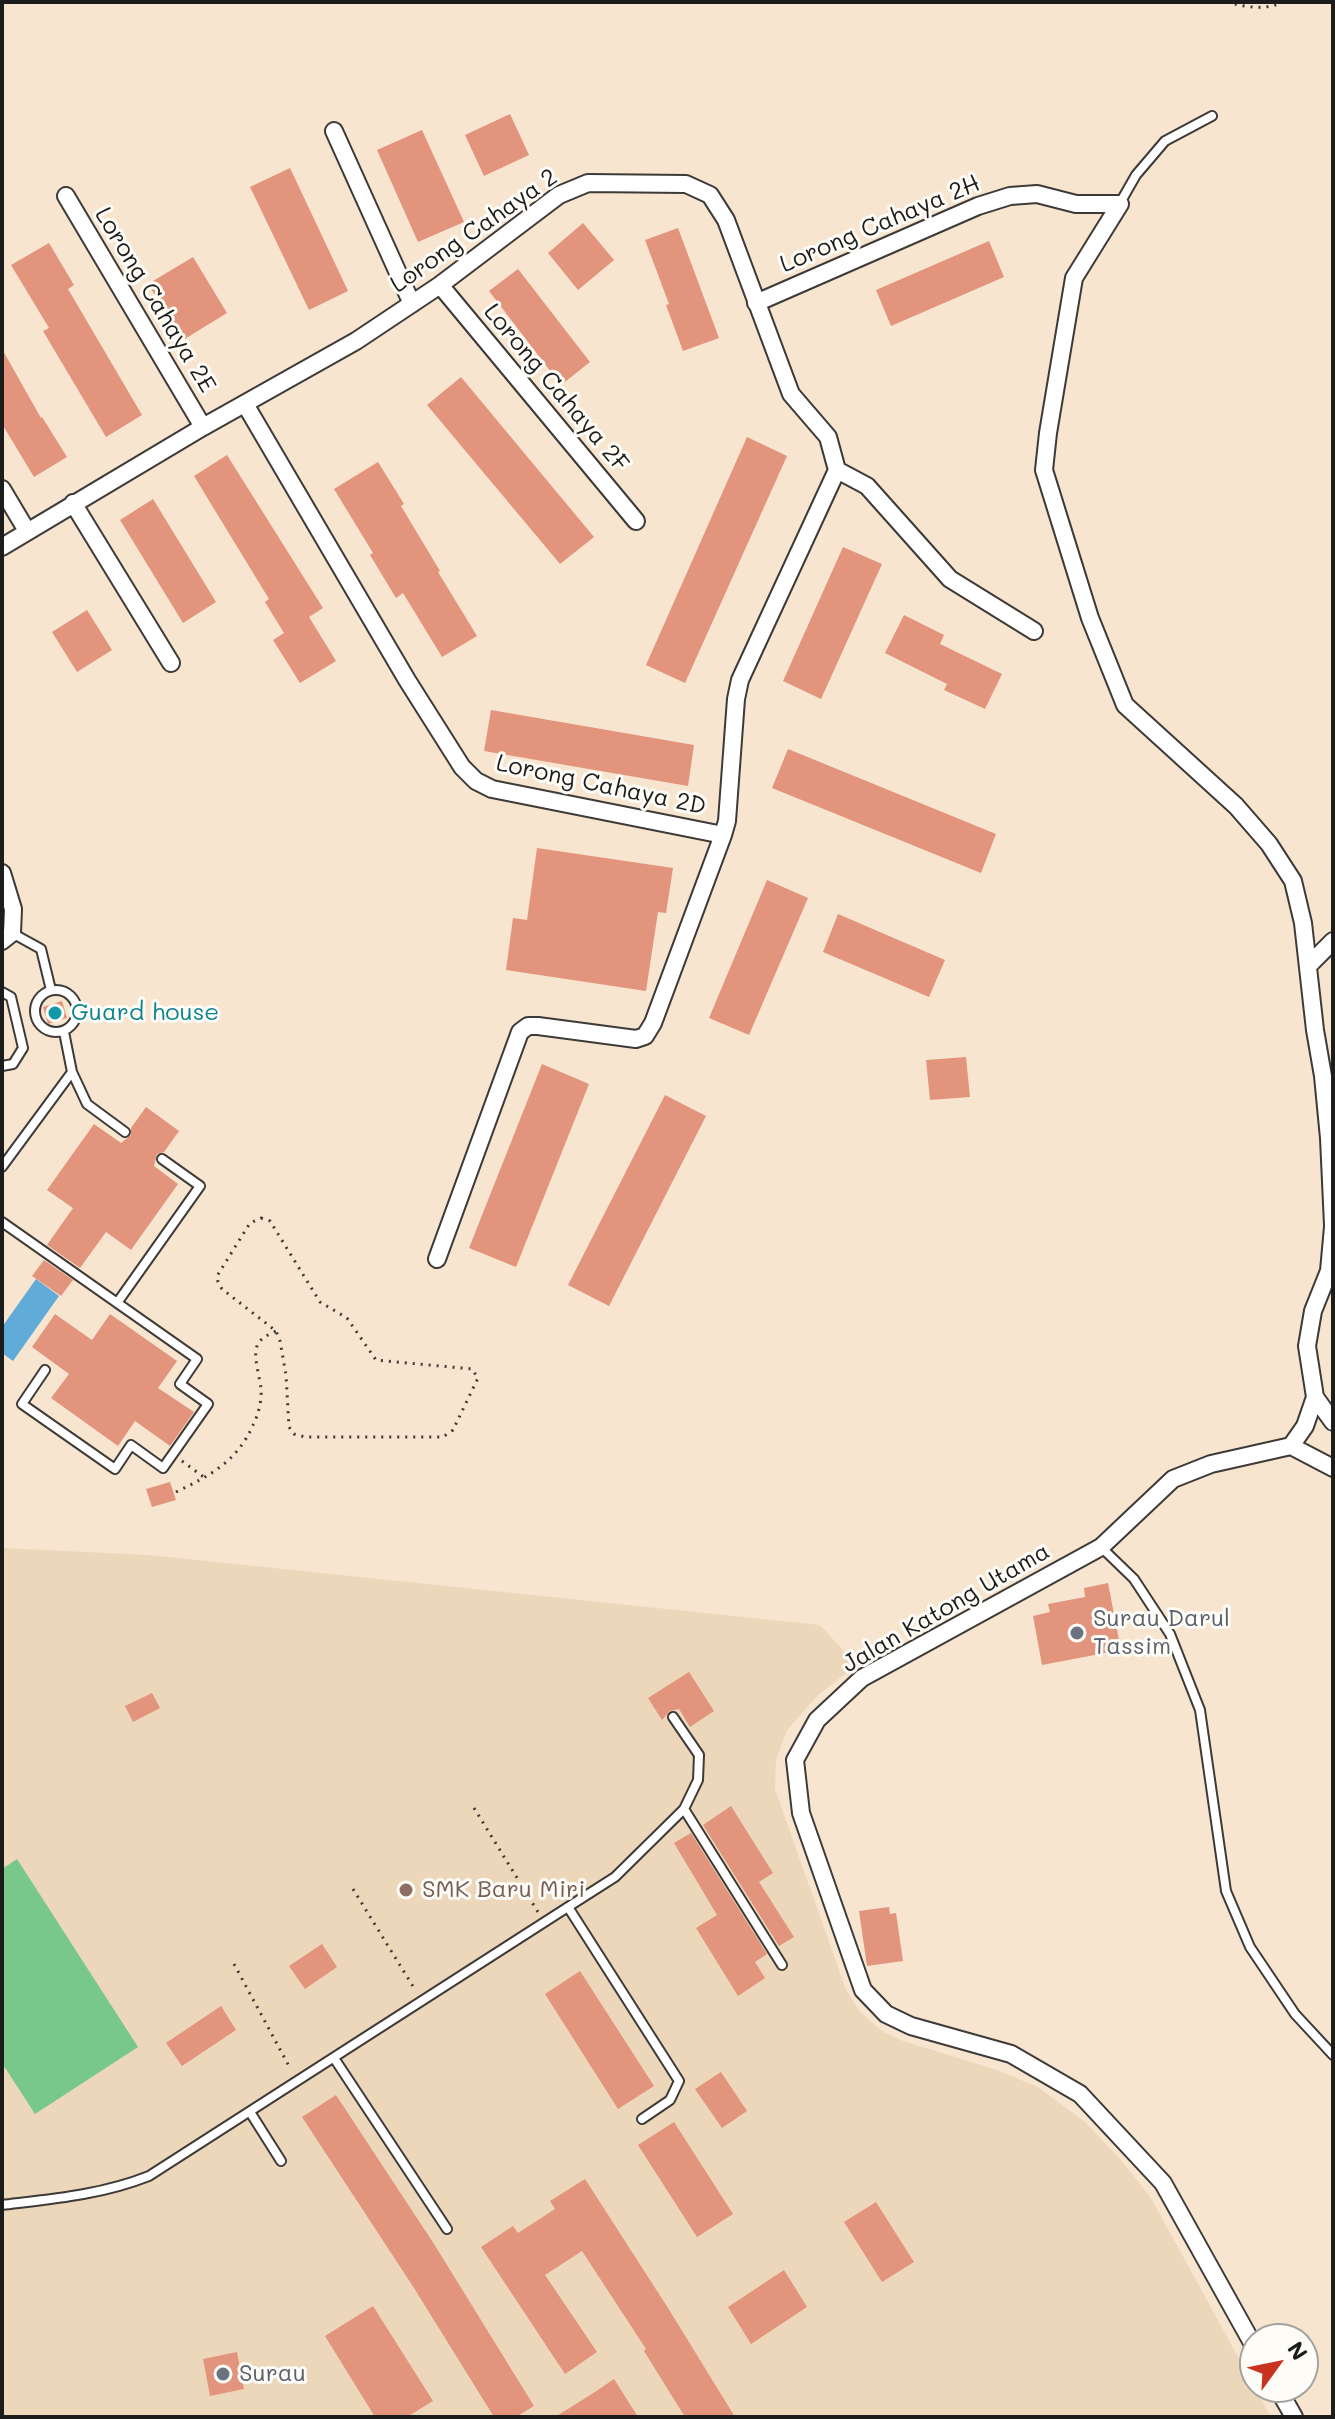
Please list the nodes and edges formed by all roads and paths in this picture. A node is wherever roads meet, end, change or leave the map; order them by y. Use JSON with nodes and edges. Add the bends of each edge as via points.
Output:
{"nodes":[{"id":1,"x":1227,"y":2,"type":"edge"},
{"id":2,"x":1283,"y":2,"type":"edge"},
{"id":3,"x":1212,"y":116,"type":"dead end"},
{"id":4,"x":334,"y":131,"type":"dead end"},
{"id":5,"x":66,"y":196,"type":"dead end"},
{"id":6,"x":1120,"y":204,"type":"junction"},
{"id":7,"x":440,"y":285,"type":"junction"},
{"id":8,"x":756,"y":303,"type":"junction"},
{"id":9,"x":412,"y":304,"type":"junction"},
{"id":10,"x":245,"y":404,"type":"junction"},
{"id":11,"x":203,"y":427,"type":"junction"},
{"id":12,"x":837,"y":470,"type":"junction"},
{"id":13,"x":2,"y":489,"type":"edge"},
{"id":14,"x":73,"y":503,"type":"junction"},
{"id":15,"x":636,"y":521,"type":"dead end"},
{"id":16,"x":27,"y":531,"type":"junction"},
{"id":17,"x":2,"y":547,"type":"edge"},
{"id":18,"x":1034,"y":631,"type":"dead end"},
{"id":19,"x":171,"y":663,"type":"dead end"},
{"id":20,"x":723,"y":835,"type":"junction"},
{"id":21,"x":2,"y":873,"type":"edge"},
{"id":22,"x":7,"y":937,"type":"edge"},
{"id":23,"x":1333,"y":941,"type":"edge"},
{"id":24,"x":1309,"y":965,"type":"junction"},
{"id":25,"x":51,"y":990,"type":"junction"},
{"id":26,"x":2,"y":992,"type":"edge"},
{"id":27,"x":64,"y":1032,"type":"junction"},
{"id":28,"x":2,"y":1066,"type":"edge"},
{"id":29,"x":72,"y":1072,"type":"junction"},
{"id":30,"x":125,"y":1132,"type":"dead end"},
{"id":31,"x":162,"y":1159,"type":"dead end"},
{"id":32,"x":2,"y":1167,"type":"edge"},
{"id":33,"x":2,"y":1222,"type":"edge"},
{"id":34,"x":1333,"y":1226,"type":"edge"},
{"id":35,"x":437,"y":1259,"type":"dead end"},
{"id":36,"x":117,"y":1303,"type":"junction"},
{"id":37,"x":276,"y":1331,"type":"junction"},
{"id":38,"x":45,"y":1370,"type":"dead end"},
{"id":39,"x":1315,"y":1397,"type":"junction"},
{"id":40,"x":1333,"y":1422,"type":"edge"},
{"id":41,"x":1291,"y":1446,"type":"junction"},
{"id":42,"x":173,"y":1454,"type":"junction"},
{"id":43,"x":1333,"y":1468,"type":"edge"},
{"id":44,"x":205,"y":1478,"type":"junction"},
{"id":45,"x":176,"y":1492,"type":"dead end"},
{"id":46,"x":1101,"y":1547,"type":"junction"},
{"id":47,"x":673,"y":1717,"type":"dead end"},
{"id":48,"x":474,"y":1808,"type":"dead end"},
{"id":49,"x":684,"y":1809,"type":"junction"},
{"id":50,"x":353,"y":1889,"type":"dead end"},
{"id":51,"x":568,"y":1907,"type":"junction"},
{"id":52,"x":544,"y":1922,"type":"junction"},
{"id":53,"x":234,"y":1964,"type":"dead end"},
{"id":54,"x":782,"y":1965,"type":"dead end"},
{"id":55,"x":422,"y":2001,"type":"junction"},
{"id":56,"x":1333,"y":2055,"type":"edge"},
{"id":57,"x":334,"y":2058,"type":"junction"},
{"id":58,"x":297,"y":2082,"type":"junction"},
{"id":59,"x":250,"y":2112,"type":"junction"},
{"id":60,"x":642,"y":2119,"type":"dead end"},
{"id":61,"x":281,"y":2161,"type":"dead end"},
{"id":62,"x":2,"y":2205,"type":"edge"},
{"id":63,"x":447,"y":2229,"type":"dead end"},
{"id":64,"x":1241,"y":2323,"type":"edge"}],
"edges":[{"from":1,"to":2,"type":"path","via":[[1250,8]]},
{"from":3,"to":6,"type":"lane","via":[[1165,141]]},
{"from":4,"to":9,"type":"street"},
{"from":5,"to":11,"type":"street","name":"Lorong Cahaya 2E"},
{"from":6,"to":8,"type":"street","name":"Lorong Cahaya 2H","via":[[1010,196]]},
{"from":6,"to":24,"type":"street","via":[[1074,278],[1044,470],[1090,618],[1125,705],[1236,806],[1269,844],[1293,881]]},
{"from":7,"to":8,"type":"street","name":"Lorong Cahaya 2","via":[[559,195],[588,183],[686,184],[710,195],[726,220]]},
{"from":7,"to":9,"type":"street","name":"Lorong Cahaya 2"},
{"from":7,"to":15,"type":"street","name":"Lorong Cahaya 2F"},
{"from":8,"to":12,"type":"street","name":"Lorong Cahaya 2","via":[[791,394],[828,437]]},
{"from":9,"to":10,"type":"street","name":"Lorong Cahaya 2"},
{"from":10,"to":11,"type":"street","name":"Lorong Cahaya 2"},
{"from":10,"to":20,"type":"street","name":"Lorong Cahaya 2D","via":[[407,680],[476,781],[492,789]]},
{"from":11,"to":14,"type":"street","name":"Lorong Cahaya 2"},
{"from":12,"to":18,"type":"street","via":[[867,486],[950,579]]},
{"from":12,"to":20,"type":"street","name":"Lorong Cahaya 2D","via":[[740,680]]},
{"from":13,"to":16,"type":"street"},
{"from":14,"to":16,"type":"street","name":"Lorong Cahaya 2"},
{"from":14,"to":19,"type":"street"},
{"from":16,"to":17,"type":"street","name":"Lorong Cahaya 2"},
{"from":20,"to":35,"type":"street","via":[[645,1036],[538,1026],[520,1032]]},
{"from":21,"to":22,"type":"street","via":[[13,909]]},
{"from":22,"to":25,"type":"lane","via":[[41,949]]},
{"from":23,"to":24,"type":"street"},
{"from":24,"to":34,"type":"street","via":[[1328,1122]]},
{"from":25,"to":27,"type":"lane","via":[[70,995],[77,1008],[75,1022]]},
{"from":25,"to":27,"type":"lane","via":[[39,997],[35,1017],[43,1029]]},
{"from":26,"to":28,"type":"lane","via":[[11,997],[23,1048],[13,1064]]},
{"from":27,"to":29,"type":"lane"},
{"from":29,"to":30,"type":"lane","via":[[87,1104]]},
{"from":29,"to":32,"type":"lane"},
{"from":31,"to":36,"type":"lane","via":[[200,1186]]},
{"from":33,"to":36,"type":"lane"},
{"from":34,"to":39,"type":"street","via":[[1329,1271],[1313,1311],[1307,1346]]},
{"from":36,"to":42,"type":"lane","via":[[197,1359],[180,1384],[208,1404]]},
{"from":37,"to":37,"type":"path","via":[[222,1289],[217,1276],[250,1223],[261,1218],[270,1221],[320,1302],[347,1318],[376,1360],[472,1369],[478,1378],[453,1430],[443,1437],[305,1437],[289,1427],[286,1375]]},
{"from":37,"to":44,"type":"path","via":[[257,1345],[261,1394],[254,1425],[236,1452]]},
{"from":38,"to":42,"type":"lane","via":[[22,1404],[115,1469],[131,1445],[163,1468]]},
{"from":39,"to":40,"type":"street"},
{"from":39,"to":41,"type":"street"},
{"from":41,"to":43,"type":"street"},
{"from":41,"to":46,"type":"street","name":"Jalan Katong Utama","via":[[1211,1464],[1173,1479]]},
{"from":42,"to":44,"type":"path"},
{"from":44,"to":45,"type":"path"},
{"from":46,"to":56,"type":"lane","via":[[1134,1579],[1170,1634],[1200,1710],[1226,1891],[1250,1947],[1295,2014]]},
{"from":46,"to":64,"type":"street","name":"Jalan Katong Utama","via":[[862,1678],[817,1720],[795,1760],[801,1813],[863,1990],[886,2014],[911,2026],[1011,2054],[1080,2094],[1163,2183]]},
{"from":47,"to":49,"type":"lane","via":[[699,1755],[698,1780]]},
{"from":48,"to":52,"type":"path"},
{"from":49,"to":51,"type":"lane","via":[[615,1877]]},
{"from":49,"to":54,"type":"lane"},
{"from":50,"to":55,"type":"path"},
{"from":51,"to":52,"type":"lane"},
{"from":51,"to":60,"type":"lane","via":[[679,2081],[670,2100]]},
{"from":52,"to":55,"type":"lane"},
{"from":53,"to":58,"type":"path"},
{"from":55,"to":57,"type":"lane"},
{"from":57,"to":58,"type":"lane"},
{"from":57,"to":63,"type":"lane"},
{"from":58,"to":59,"type":"lane"},
{"from":59,"to":61,"type":"lane"},
{"from":59,"to":62,"type":"lane","via":[[149,2176],[82,2195]]}]}
